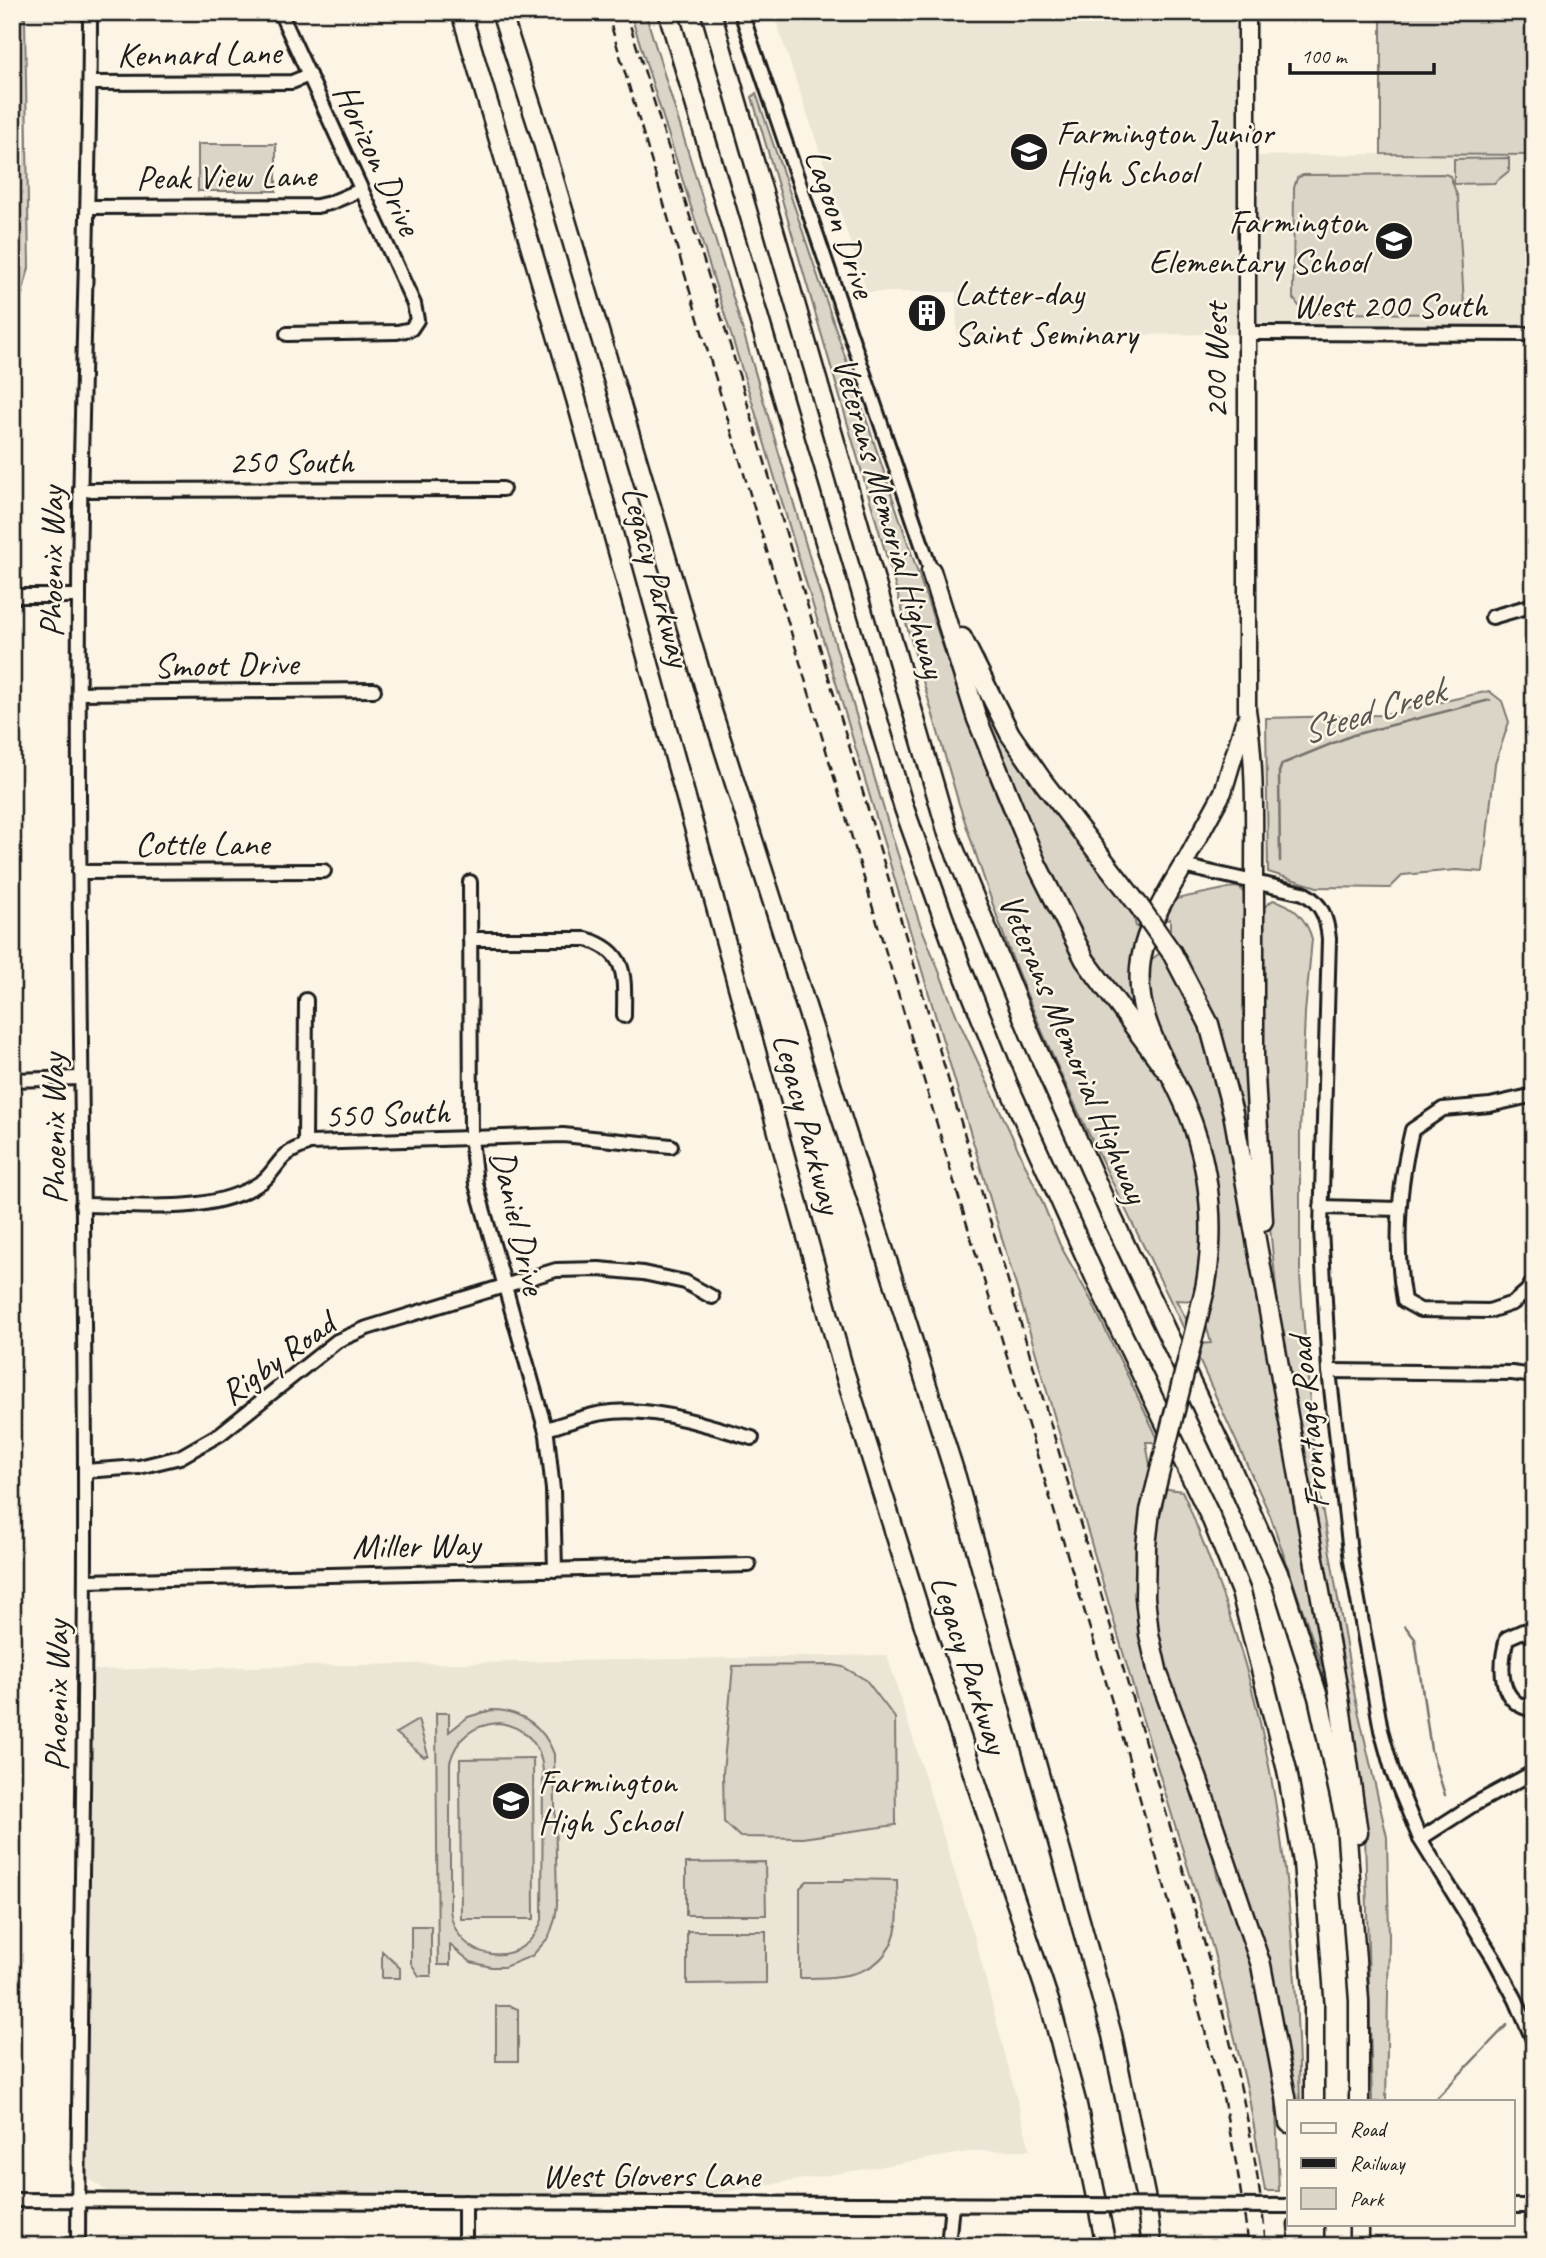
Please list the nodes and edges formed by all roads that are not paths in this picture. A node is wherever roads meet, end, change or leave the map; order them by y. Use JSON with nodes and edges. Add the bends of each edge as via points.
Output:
{"nodes":[{"id":1,"x":90,"y":12,"type":"edge"},
{"id":2,"x":280,"y":12,"type":"edge"},
{"id":3,"x":461,"y":12,"type":"edge"},
{"id":4,"x":501,"y":12,"type":"edge"},
{"id":5,"x":513,"y":12,"type":"edge"},
{"id":6,"x":668,"y":12,"type":"edge"},
{"id":7,"x":711,"y":12,"type":"edge"},
{"id":8,"x":741,"y":12,"type":"edge"},
{"id":9,"x":1247,"y":12,"type":"edge"},
{"id":10,"x":309,"y":75,"type":"junction"},
{"id":11,"x":90,"y":83,"type":"junction"},
{"id":12,"x":541,"y":136,"type":"junction"},
{"id":13,"x":361,"y":190,"type":"junction"},
{"id":14,"x":89,"y":207,"type":"junction"},
{"id":15,"x":1247,"y":333,"type":"junction"},
{"id":16,"x":288,"y":334,"type":"dead end"},
{"id":17,"x":1534,"y":334,"type":"edge"},
{"id":18,"x":503,"y":489,"type":"dead end"},
{"id":19,"x":80,"y":490,"type":"junction"},
{"id":20,"x":931,"y":571,"type":"junction"},
{"id":21,"x":12,"y":596,"type":"edge"},
{"id":22,"x":79,"y":596,"type":"junction"},
{"id":23,"x":1534,"y":605,"type":"edge"},
{"id":24,"x":1492,"y":617,"type":"dead end"},
{"id":25,"x":374,"y":690,"type":"dead end"},
{"id":26,"x":79,"y":693,"type":"junction"},
{"id":27,"x":1247,"y":710,"type":"junction"},
{"id":28,"x":1183,"y":866,"type":"junction"},
{"id":29,"x":324,"y":871,"type":"dead end"},
{"id":30,"x":79,"y":872,"type":"junction"},
{"id":31,"x":470,"y":881,"type":"dead end"},
{"id":32,"x":1254,"y":882,"type":"junction"},
{"id":33,"x":470,"y":939,"type":"junction"},
{"id":34,"x":306,"y":1000,"type":"dead end"},
{"id":35,"x":624,"y":1016,"type":"dead end"},
{"id":36,"x":1166,"y":1070,"type":"junction"},
{"id":37,"x":80,"y":1078,"type":"junction"},
{"id":38,"x":12,"y":1080,"type":"edge"},
{"id":39,"x":1534,"y":1096,"type":"edge"},
{"id":40,"x":471,"y":1138,"type":"junction"},
{"id":41,"x":305,"y":1145,"type":"junction"},
{"id":42,"x":671,"y":1146,"type":"dead end"},
{"id":43,"x":82,"y":1205,"type":"junction"},
{"id":44,"x":1321,"y":1207,"type":"junction"},
{"id":45,"x":1399,"y":1209,"type":"junction"},
{"id":46,"x":1534,"y":1280,"type":"edge"},
{"id":47,"x":504,"y":1286,"type":"junction"},
{"id":48,"x":1266,"y":1295,"type":"junction"},
{"id":49,"x":712,"y":1297,"type":"dead end"},
{"id":50,"x":1329,"y":1370,"type":"junction"},
{"id":51,"x":1534,"y":1376,"type":"edge"},
{"id":52,"x":545,"y":1429,"type":"junction"},
{"id":53,"x":752,"y":1438,"type":"dead end"},
{"id":54,"x":85,"y":1471,"type":"junction"},
{"id":55,"x":749,"y":1564,"type":"dead end"},
{"id":56,"x":555,"y":1570,"type":"junction"},
{"id":57,"x":85,"y":1581,"type":"junction"},
{"id":58,"x":1534,"y":1637,"type":"edge"},
{"id":59,"x":1534,"y":1710,"type":"edge"},
{"id":60,"x":1534,"y":1772,"type":"edge"},
{"id":61,"x":1420,"y":1839,"type":"junction"},
{"id":62,"x":1359,"y":2001,"type":"junction"},
{"id":63,"x":1534,"y":2042,"type":"edge"},
{"id":64,"x":1314,"y":2100,"type":"edge"},
{"id":65,"x":1359,"y":2100,"type":"edge"},
{"id":66,"x":1287,"y":2106,"type":"edge"},
{"id":67,"x":12,"y":2200,"type":"edge"},
{"id":68,"x":79,"y":2201,"type":"junction"},
{"id":69,"x":465,"y":2202,"type":"junction"},
{"id":70,"x":952,"y":2204,"type":"junction"},
{"id":71,"x":1287,"y":2206,"type":"edge"},
{"id":72,"x":1514,"y":2206,"type":"edge"},
{"id":73,"x":1534,"y":2206,"type":"edge"},
{"id":74,"x":1298,"y":2226,"type":"edge"},
{"id":75,"x":1314,"y":2226,"type":"edge"},
{"id":76,"x":1359,"y":2226,"type":"edge"},
{"id":77,"x":78,"y":2246,"type":"edge"},
{"id":78,"x":465,"y":2246,"type":"edge"},
{"id":79,"x":948,"y":2246,"type":"edge"},
{"id":80,"x":1106,"y":2246,"type":"edge"},
{"id":81,"x":1152,"y":2246,"type":"edge"},
{"id":82,"x":1300,"y":2246,"type":"edge"},
{"id":83,"x":1314,"y":2246,"type":"edge"},
{"id":84,"x":1359,"y":2246,"type":"edge"}],
"edges":[{"from":1,"to":11,"type":"street","name":"Phoenix Way"},
{"from":2,"to":10,"type":"street","name":"Horizon Drive"},
{"from":3,"to":80,"type":"highway","name":"Legacy Parkway","via":[[580,412],[844,1371],[1050,2004],[1077,2105]]},
{"from":4,"to":12,"type":"highway"},
{"from":5,"to":12,"type":"highway"},
{"from":6,"to":64,"type":"highway","name":"Veterans Memorial Highway","via":[[904,808],[961,967],[1009,1087],[1212,1520],[1241,1592],[1287,1770],[1303,1862],[1314,2003]]},
{"from":7,"to":62,"type":"highway","name":"Veterans Memorial Highway","via":[[948,834],[1110,1213],[1281,1580],[1318,1697],[1346,1824]]},
{"from":8,"to":20,"type":"street","name":"Lagoon Drive"},
{"from":9,"to":15,"type":"main road","name":"200 West"},
{"from":10,"to":11,"type":"street","name":"Kennard Lane","via":[[292,82]]},
{"from":10,"to":13,"type":"street","name":"Horizon Drive"},
{"from":11,"to":14,"type":"street","name":"Phoenix Way"},
{"from":12,"to":81,"type":"highway","name":"Legacy Parkway","via":[[710,705],[956,1477],[1112,2035]]},
{"from":13,"to":14,"type":"street","name":"Peak View Lane","via":[[317,206]]},
{"from":13,"to":16,"type":"street","name":"Horizon Drive","via":[[414,304],[417,320],[411,328],[397,332]]},
{"from":14,"to":19,"type":"street","name":"Phoenix Way"},
{"from":15,"to":17,"type":"street","name":"West 200 South"},
{"from":15,"to":27,"type":"main road","name":"200 West"},
{"from":18,"to":19,"type":"street","name":"250 South"},
{"from":19,"to":22,"type":"street","name":"Phoenix Way"},
{"from":20,"to":36,"type":"highway","via":[[977,719],[1037,865],[1085,960]]},
{"from":20,"to":48,"type":"highway","bridge":true,"via":[[1010,734],[1172,953],[1209,1024],[1233,1113]]},
{"from":21,"to":22,"type":"street"},
{"from":22,"to":26,"type":"street","name":"Phoenix Way"},
{"from":23,"to":24,"type":"street"},
{"from":25,"to":26,"type":"street","name":"Smoot Drive"},
{"from":26,"to":30,"type":"street","name":"Phoenix Way"},
{"from":27,"to":28,"type":"main road","via":[[1223,792]]},
{"from":27,"to":32,"type":"main road"},
{"from":28,"to":32,"type":"street","name":"Frontage Road"},
{"from":28,"to":36,"type":"highway","via":[[1152,923],[1141,959],[1144,1010]]},
{"from":29,"to":30,"type":"street","name":"Cottle Lane"},
{"from":30,"to":37,"type":"street","name":"Phoenix Way"},
{"from":31,"to":33,"type":"street","name":"Daniel Drive"},
{"from":32,"to":44,"type":"street","name":"Frontage Road","via":[[1310,897],[1324,912],[1328,929]]},
{"from":32,"to":48,"type":"highway","via":[[1254,1058]]},
{"from":33,"to":35,"type":"street","via":[[586,939],[604,944],[621,968]]},
{"from":33,"to":40,"type":"street","name":"Daniel Drive"},
{"from":34,"to":41,"type":"street"},
{"from":36,"to":66,"type":"highway","bridge":true,"via":[[1192,1124],[1206,1172],[1211,1242],[1205,1289],[1150,1511],[1145,1597],[1162,1687],[1261,1965]]},
{"from":37,"to":38,"type":"street"},
{"from":37,"to":43,"type":"street","name":"Phoenix Way"},
{"from":39,"to":45,"type":"street","via":[[1443,1109],[1412,1130]]},
{"from":40,"to":41,"type":"street","name":"550 South"},
{"from":40,"to":42,"type":"street","name":"550 South","via":[[563,1135]]},
{"from":40,"to":47,"type":"street","name":"Daniel Drive","via":[[476,1184]]},
{"from":41,"to":43,"type":"street","name":"550 South","via":[[287,1154],[265,1180],[219,1200],[180,1205]]},
{"from":43,"to":54,"type":"street","name":"Phoenix Way"},
{"from":44,"to":45,"type":"street"},
{"from":44,"to":50,"type":"street","name":"Frontage Road"},
{"from":45,"to":46,"type":"street","via":[[1404,1301],[1420,1310],[1489,1311],[1513,1303]]},
{"from":47,"to":49,"type":"street","name":"Rigby Road","via":[[556,1270],[599,1269],[685,1282]]},
{"from":47,"to":52,"type":"street","name":"Daniel Drive"},
{"from":47,"to":54,"type":"street","name":"Rigby Road","via":[[337,1341],[220,1434],[180,1457],[139,1467]]},
{"from":48,"to":62,"type":"highway","via":[[1350,1767],[1358,1837]]},
{"from":50,"to":51,"type":"street"},
{"from":50,"to":61,"type":"street","name":"Frontage Road","via":[[1351,1561],[1381,1730]]},
{"from":52,"to":53,"type":"street","via":[[603,1413],[639,1411]]},
{"from":52,"to":56,"type":"street","name":"Daniel Drive"},
{"from":54,"to":57,"type":"street","name":"Phoenix Way"},
{"from":55,"to":56,"type":"street","name":"Miller Way"},
{"from":56,"to":57,"type":"street","name":"Miller Way"},
{"from":57,"to":68,"type":"street","name":"Phoenix Way"},
{"from":58,"to":59,"type":"street","via":[[1524,1631],[1507,1638],[1504,1681],[1513,1703]]},
{"from":60,"to":61,"type":"street"},
{"from":61,"to":63,"type":"street","name":"Frontage Road","via":[[1494,1959]]},
{"from":62,"to":65,"type":"highway","name":"Veterans Memorial Highway"},
{"from":67,"to":68,"type":"street","name":"West Glovers Lane"},
{"from":68,"to":69,"type":"street","name":"West Glovers Lane"},
{"from":68,"to":77,"type":"street","name":"Phoenix Way"},
{"from":69,"to":70,"type":"street","name":"West Glovers Lane"},
{"from":69,"to":78,"type":"street"},
{"from":70,"to":71,"type":"street","name":"West Glovers Lane","bridge":true},
{"from":70,"to":79,"type":"street"},
{"from":72,"to":73,"type":"street"},
{"from":74,"to":82,"type":"highway"},
{"from":75,"to":83,"type":"highway"},
{"from":76,"to":84,"type":"highway"}]}
